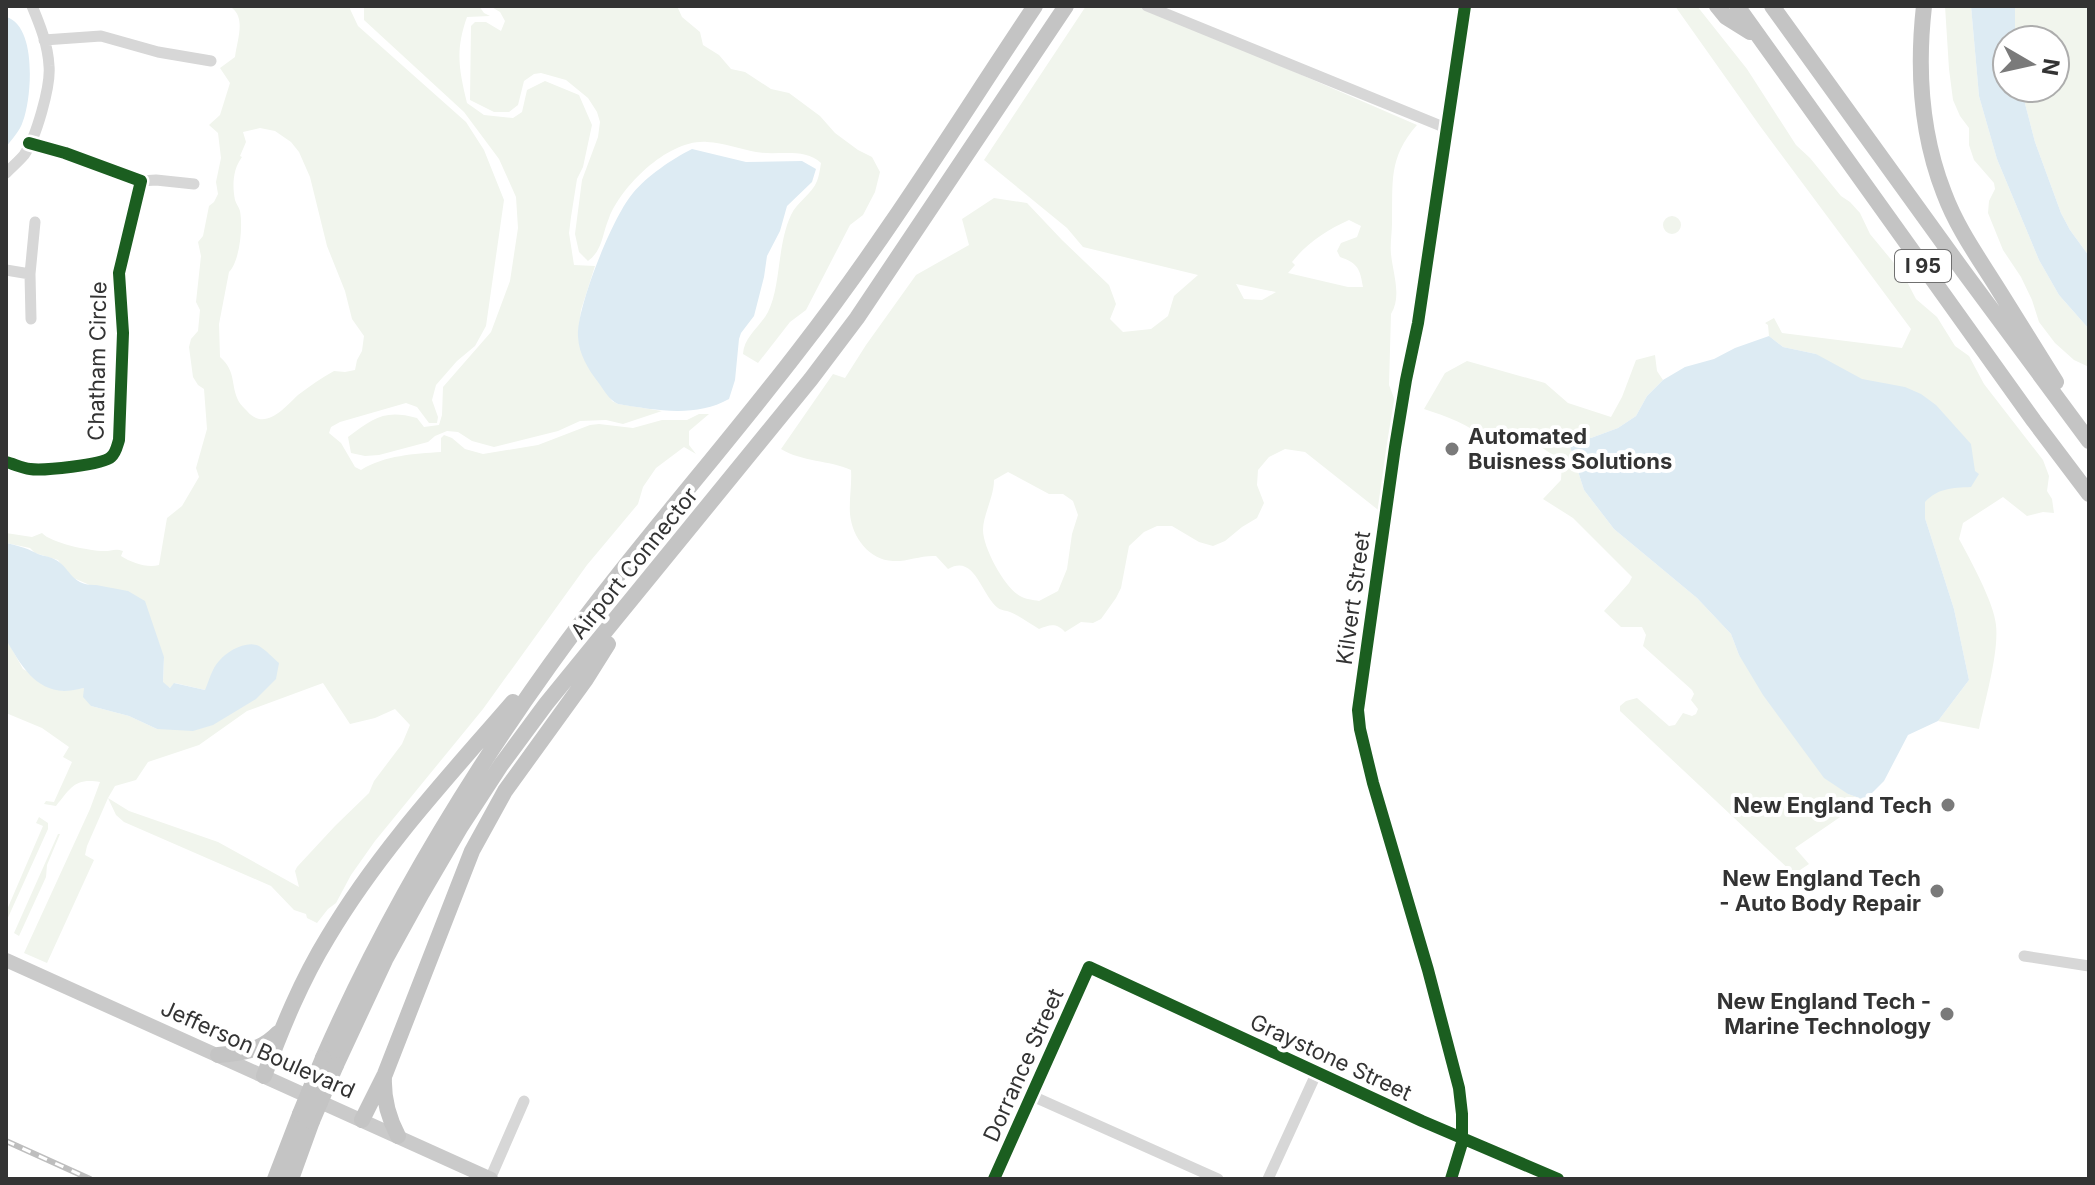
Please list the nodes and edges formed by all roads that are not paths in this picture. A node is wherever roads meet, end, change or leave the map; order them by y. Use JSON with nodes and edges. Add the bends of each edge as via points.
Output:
{"nodes":[{"id":1,"x":32,"y":6,"type":"edge"},
{"id":2,"x":1035,"y":6,"type":"edge"},
{"id":3,"x":1066,"y":6,"type":"edge"},
{"id":4,"x":1147,"y":6,"type":"edge"},
{"id":5,"x":1717,"y":6,"type":"edge"},
{"id":6,"x":1737,"y":6,"type":"edge"},
{"id":7,"x":1772,"y":6,"type":"edge"},
{"id":8,"x":1924,"y":6,"type":"edge"},
{"id":9,"x":1465,"y":9,"type":"edge"},
{"id":10,"x":1758,"y":36,"type":"junction"},
{"id":11,"x":44,"y":40,"type":"junction"},
{"id":12,"x":211,"y":61,"type":"dead end"},
{"id":13,"x":1446,"y":128,"type":"junction"},
{"id":14,"x":29,"y":143,"type":"junction"},
{"id":15,"x":6,"y":173,"type":"edge"},
{"id":16,"x":141,"y":181,"type":"junction"},
{"id":17,"x":194,"y":184,"type":"dead end"},
{"id":18,"x":35,"y":222,"type":"dead end"},
{"id":19,"x":6,"y":270,"type":"edge"},
{"id":20,"x":30,"y":274,"type":"junction"},
{"id":21,"x":31,"y":319,"type":"dead end"},
{"id":22,"x":2089,"y":434,"type":"edge"},
{"id":23,"x":2089,"y":441,"type":"edge"},
{"id":24,"x":6,"y":462,"type":"edge"},
{"id":25,"x":2089,"y":494,"type":"edge"},
{"id":26,"x":644,"y":586,"type":"junction"},
{"id":27,"x":575,"y":632,"type":"junction"},
{"id":28,"x":2024,"y":956,"type":"dead end"},
{"id":29,"x":6,"y":960,"type":"edge"},
{"id":30,"x":2089,"y":966,"type":"edge"},
{"id":31,"x":1089,"y":967,"type":"joint"},
{"id":32,"x":282,"y":1029,"type":"junction"},
{"id":33,"x":218,"y":1055,"type":"junction"},
{"id":34,"x":330,"y":1062,"type":"junction"},
{"id":35,"x":1317,"y":1072,"type":"junction"},
{"id":36,"x":385,"y":1074,"type":"junction"},
{"id":37,"x":264,"y":1076,"type":"junction"},
{"id":38,"x":1030,"y":1095,"type":"junction"},
{"id":39,"x":524,"y":1101,"type":"dead end"},
{"id":40,"x":303,"y":1120,"type":"junction"},
{"id":41,"x":362,"y":1120,"type":"junction"},
{"id":42,"x":398,"y":1136,"type":"junction"},
{"id":43,"x":1462,"y":1138,"type":"junction"},
{"id":44,"x":266,"y":1179,"type":"edge"},
{"id":45,"x":275,"y":1179,"type":"edge"},
{"id":46,"x":291,"y":1179,"type":"edge"},
{"id":47,"x":491,"y":1179,"type":"edge"},
{"id":48,"x":994,"y":1179,"type":"edge"},
{"id":49,"x":1218,"y":1179,"type":"edge"},
{"id":50,"x":1268,"y":1179,"type":"edge"},
{"id":51,"x":1451,"y":1179,"type":"edge"},
{"id":52,"x":1558,"y":1179,"type":"edge"}],
"edges":[{"from":1,"to":11,"type":"street"},
{"from":2,"to":27,"type":"highway","name":"Airport Connector","via":[[823,320]]},
{"from":3,"to":26,"type":"highway","name":"Airport Connector","via":[[857,318]]},
{"from":4,"to":13,"type":"street"},
{"from":5,"to":10,"type":"highway"},
{"from":6,"to":10,"type":"highway","number":"I 95"},
{"from":7,"to":23,"type":"highway","number":"I 95"},
{"from":8,"to":22,"type":"highway","via":[[1923,104],[1944,195],[1971,248]]},
{"from":9,"to":13,"type":"street","name":"Kilvert Street"},
{"from":10,"to":25,"type":"highway","number":"I 95"},
{"from":11,"to":12,"type":"street","via":[[101,36]]},
{"from":11,"to":14,"type":"street","via":[[50,68]]},
{"from":13,"to":43,"type":"street","name":"Kilvert Street","via":[[1358,714],[1459,1088]]},
{"from":14,"to":15,"type":"street"},
{"from":14,"to":16,"type":"street"},
{"from":16,"to":17,"type":"street"},
{"from":16,"to":24,"type":"street","name":"Chatham Circle","via":[[119,273],[123,333],[116,451],[105,461],[81,465],[31,469]]},
{"from":18,"to":20,"type":"street"},
{"from":19,"to":20,"type":"street"},
{"from":20,"to":21,"type":"street"},
{"from":26,"to":34,"type":"highway","name":"Airport Connector","via":[[546,704],[480,797]]},
{"from":26,"to":36,"type":"highway","via":[[482,831]]},
{"from":27,"to":32,"type":"highway","via":[[426,802],[356,893],[312,964]]},
{"from":27,"to":34,"type":"highway","name":"Airport Connector","via":[[419,868],[371,955]]},
{"from":28,"to":30,"type":"street"},
{"from":29,"to":33,"type":"main road","name":"Jefferson Boulevard"},
{"from":31,"to":35,"type":"street","name":"Graystone Street"},
{"from":31,"to":38,"type":"street","name":"Dorrance Street"},
{"from":32,"to":33,"type":"highway","via":[[254,1050]]},
{"from":32,"to":37,"type":"highway"},
{"from":33,"to":37,"type":"main road","name":"Jefferson Boulevard"},
{"from":34,"to":40,"type":"highway","name":"Airport Connector","bridge":true},
{"from":35,"to":43,"type":"street","name":"Graystone Street"},
{"from":35,"to":50,"type":"street"},
{"from":36,"to":41,"type":"highway"},
{"from":36,"to":42,"type":"highway","via":[[385,1104]]},
{"from":37,"to":41,"type":"main road","name":"Jefferson Boulevard"},
{"from":38,"to":48,"type":"street","name":"Dorrance Street"},
{"from":38,"to":49,"type":"street"},
{"from":39,"to":47,"type":"street"},
{"from":40,"to":44,"type":"highway"},
{"from":40,"to":45,"type":"highway","name":"Airport Connector"},
{"from":40,"to":46,"type":"highway","name":"Airport Connector"},
{"from":41,"to":42,"type":"main road","name":"Jefferson Boulevard"},
{"from":42,"to":47,"type":"main road","name":"Jefferson Boulevard"},
{"from":43,"to":51,"type":"street","name":"Kilvert Street"},
{"from":43,"to":52,"type":"street","name":"Graystone Street"}]}
